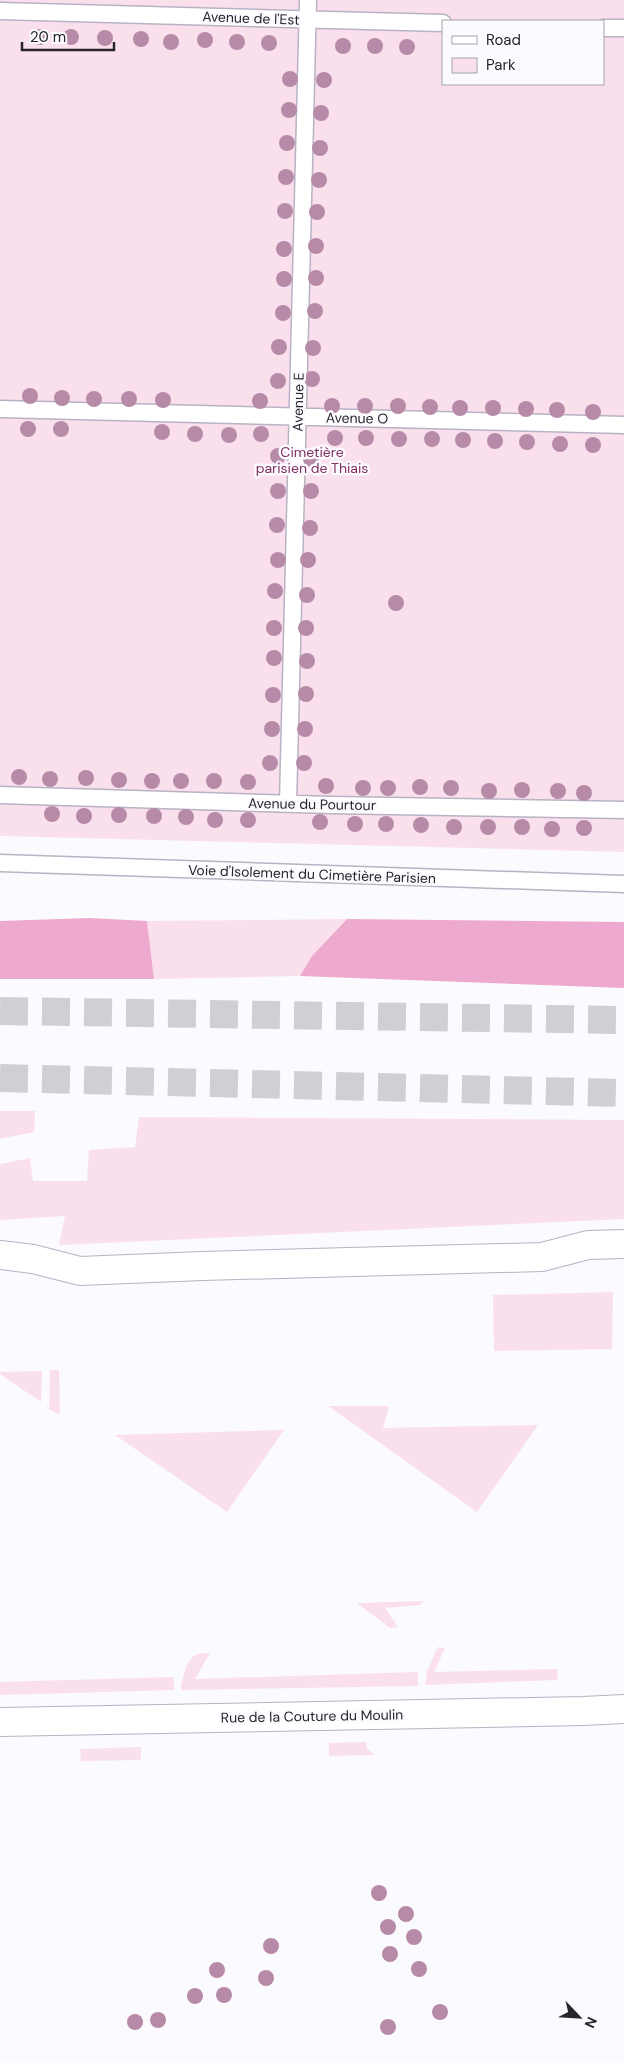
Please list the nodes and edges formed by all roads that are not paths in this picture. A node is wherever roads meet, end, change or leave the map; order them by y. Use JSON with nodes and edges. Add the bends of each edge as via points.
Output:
{"nodes":[{"id":1,"x":308,"y":0,"type":"edge"},
{"id":2,"x":0,"y":11,"type":"edge"},
{"id":3,"x":307,"y":19,"type":"junction"},
{"id":4,"x":442,"y":23,"type":"edge"},
{"id":5,"x":604,"y":28,"type":"edge"},
{"id":6,"x":624,"y":28,"type":"edge"},
{"id":7,"x":0,"y":409,"type":"edge"},
{"id":8,"x":297,"y":416,"type":"junction"},
{"id":9,"x":624,"y":425,"type":"edge"},
{"id":10,"x":0,"y":795,"type":"edge"},
{"id":11,"x":288,"y":803,"type":"junction"},
{"id":12,"x":624,"y":810,"type":"edge"},
{"id":13,"x":0,"y":863,"type":"edge"},
{"id":14,"x":624,"y":884,"type":"edge"},
{"id":15,"x":624,"y":1244,"type":"edge"},
{"id":16,"x":0,"y":1255,"type":"edge"},
{"id":17,"x":624,"y":1708,"type":"edge"},
{"id":18,"x":0,"y":1722,"type":"edge"}],
"edges":[{"from":1,"to":3,"type":"lane","name":"Avenue E"},
{"from":2,"to":3,"type":"lane","name":"Avenue de l'Est"},
{"from":3,"to":4,"type":"lane","name":"Avenue de l'Est"},
{"from":3,"to":8,"type":"lane","name":"Avenue E"},
{"from":5,"to":6,"type":"lane"},
{"from":7,"to":8,"type":"lane","name":"Avenue O"},
{"from":8,"to":9,"type":"lane","name":"Avenue O"},
{"from":8,"to":11,"type":"lane","name":"Avenue E"},
{"from":10,"to":11,"type":"lane","name":"Avenue du Pourtour"},
{"from":11,"to":12,"type":"lane","name":"Avenue du Pourtour"},
{"from":13,"to":14,"type":"lane","name":"Voie d'Isolement du Cimetière Parisien"},
{"from":15,"to":16,"type":"street","via":[[588,1245],[542,1257],[80,1271],[33,1259]]},
{"from":17,"to":18,"type":"street","name":"Rue de la Couture du Moulin"}]}
